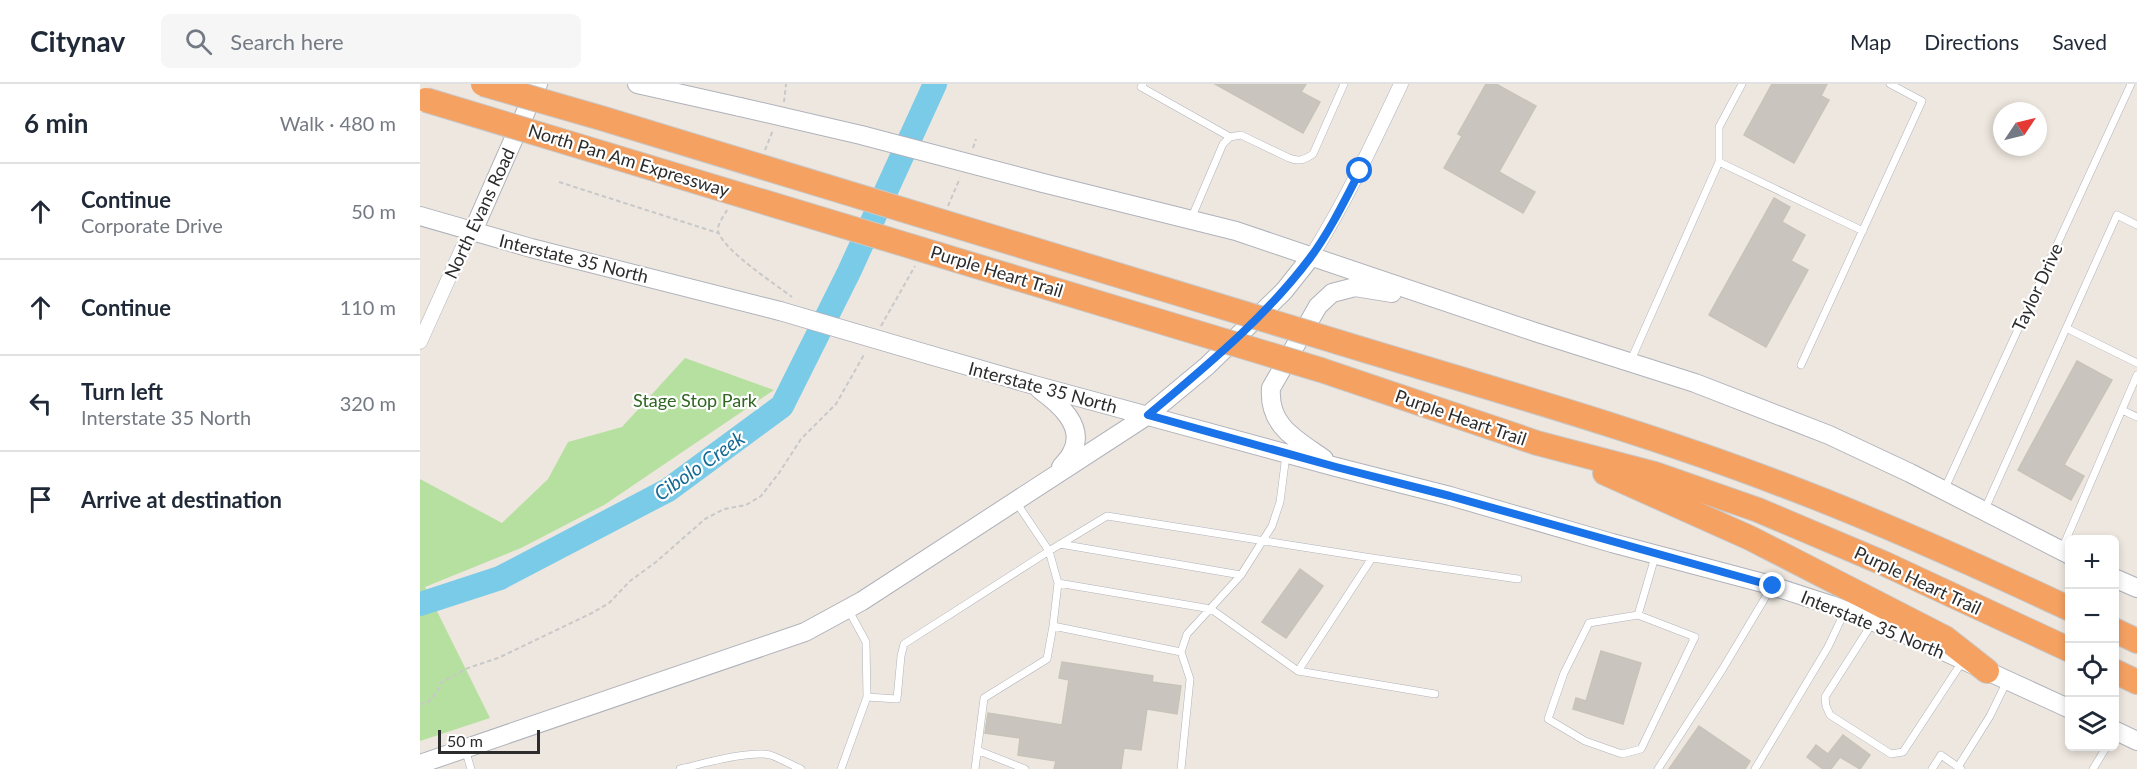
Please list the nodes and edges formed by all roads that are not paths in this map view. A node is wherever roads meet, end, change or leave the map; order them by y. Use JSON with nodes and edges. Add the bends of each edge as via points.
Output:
{"nodes":[{"id":1,"x":483,"y":84,"type":"edge"},
{"id":2,"x":538,"y":84,"type":"edge"},
{"id":3,"x":637,"y":84,"type":"edge"},
{"id":4,"x":1143,"y":84,"type":"edge"},
{"id":5,"x":1344,"y":84,"type":"edge"},
{"id":6,"x":1401,"y":84,"type":"edge"},
{"id":7,"x":1742,"y":84,"type":"edge"},
{"id":8,"x":1890,"y":84,"type":"edge"},
{"id":9,"x":2131,"y":84,"type":"edge"},
{"id":10,"x":423,"y":99,"type":"edge"},
{"id":11,"x":1230,"y":137,"type":"junction"},
{"id":12,"x":1719,"y":162,"type":"junction"},
{"id":13,"x":854,"y":196,"type":"joint"},
{"id":14,"x":420,"y":216,"type":"edge"},
{"id":15,"x":1191,"y":220,"type":"junction"},
{"id":16,"x":838,"y":223,"type":"joint"},
{"id":17,"x":2137,"y":225,"type":"edge"},
{"id":18,"x":473,"y":231,"type":"junction"},
{"id":19,"x":1863,"y":231,"type":"junction"},
{"id":20,"x":1311,"y":257,"type":"junction"},
{"id":21,"x":1444,"y":301,"type":"junction"},
{"id":22,"x":2066,"y":328,"type":"junction"},
{"id":23,"x":420,"y":342,"type":"edge"},
{"id":24,"x":1630,"y":363,"type":"junction"},
{"id":25,"x":2137,"y":363,"type":"edge"},
{"id":26,"x":1801,"y":365,"type":"dead end"},
{"id":27,"x":2137,"y":375,"type":"edge"},
{"id":28,"x":1034,"y":386,"type":"junction"},
{"id":29,"x":2122,"y":410,"type":"junction"},
{"id":30,"x":1148,"y":415,"type":"junction"},
{"id":31,"x":2137,"y":417,"type":"edge"},
{"id":32,"x":1538,"y":443,"type":"junction"},
{"id":33,"x":1286,"y":453,"type":"junction"},
{"id":34,"x":1336,"y":467,"type":"junction"},
{"id":35,"x":1054,"y":477,"type":"junction"},
{"id":36,"x":1944,"y":490,"type":"junction"},
{"id":37,"x":1016,"y":502,"type":"junction"},
{"id":38,"x":1984,"y":511,"type":"junction"},
{"id":39,"x":2072,"y":535,"type":"edge"},
{"id":40,"x":1263,"y":540,"type":"junction"},
{"id":41,"x":1060,"y":544,"type":"junction"},
{"id":42,"x":1049,"y":551,"type":"junction"},
{"id":43,"x":2065,"y":553,"type":"edge"},
{"id":44,"x":1655,"y":554,"type":"junction"},
{"id":45,"x":1371,"y":558,"type":"junction"},
{"id":46,"x":1241,"y":575,"type":"junction"},
{"id":47,"x":1518,"y":579,"type":"dead end"},
{"id":48,"x":2119,"y":580,"type":"edge"},
{"id":49,"x":1058,"y":583,"type":"junction"},
{"id":50,"x":1773,"y":586,"type":"junction"},
{"id":51,"x":2137,"y":588,"type":"edge"},
{"id":52,"x":2065,"y":606,"type":"edge"},
{"id":53,"x":848,"y":609,"type":"junction"},
{"id":54,"x":1211,"y":609,"type":"junction"},
{"id":55,"x":1845,"y":611,"type":"junction"},
{"id":56,"x":1638,"y":615,"type":"junction"},
{"id":57,"x":1873,"y":622,"type":"junction"},
{"id":58,"x":2119,"y":623,"type":"edge"},
{"id":59,"x":1053,"y":626,"type":"junction"},
{"id":60,"x":2137,"y":629,"type":"edge"},
{"id":61,"x":2119,"y":632,"type":"edge"},
{"id":62,"x":2137,"y":641,"type":"edge"},
{"id":63,"x":2065,"y":648,"type":"edge"},
{"id":64,"x":1181,"y":652,"type":"junction"},
{"id":65,"x":1962,"y":660,"type":"junction"},
{"id":66,"x":1298,"y":671,"type":"junction"},
{"id":67,"x":2119,"y":673,"type":"edge"},
{"id":68,"x":1997,"y":676,"type":"junction"},
{"id":69,"x":2137,"y":682,"type":"edge"},
{"id":70,"x":1435,"y":694,"type":"dead end"},
{"id":71,"x":867,"y":697,"type":"junction"},
{"id":72,"x":2065,"y":707,"type":"edge"},
{"id":73,"x":2119,"y":737,"type":"edge"},
{"id":74,"x":2137,"y":741,"type":"edge"},
{"id":75,"x":465,"y":749,"type":"junction"},
{"id":76,"x":977,"y":750,"type":"junction"},
{"id":77,"x":2104,"y":751,"type":"edge"},
{"id":78,"x":420,"y":764,"type":"edge"},
{"id":79,"x":1960,"y":768,"type":"edge"},
{"id":80,"x":471,"y":769,"type":"edge"},
{"id":81,"x":680,"y":769,"type":"edge"},
{"id":82,"x":801,"y":769,"type":"edge"},
{"id":83,"x":841,"y":769,"type":"edge"},
{"id":84,"x":975,"y":769,"type":"edge"},
{"id":85,"x":1025,"y":769,"type":"edge"},
{"id":86,"x":1180,"y":769,"type":"edge"},
{"id":87,"x":1658,"y":769,"type":"edge"},
{"id":88,"x":1755,"y":769,"type":"edge"},
{"id":89,"x":1932,"y":769,"type":"edge"},
{"id":90,"x":2093,"y":769,"type":"edge"}],
"edges":[{"from":1,"to":13,"type":"highway","name":"North Pan Am Expressway","bridge":true},
{"from":2,"to":18,"type":"main road","name":"North Evans Road"},
{"from":3,"to":15,"type":"main road","bridge":true,"via":[[861,135]]},
{"from":4,"to":11,"type":"lane","via":[[1142,87]]},
{"from":5,"to":11,"type":"lane","via":[[1313,153],[1305,159],[1297,161],[1241,135]]},
{"from":6,"to":20,"type":"street","via":[[1360,171]]},
{"from":7,"to":12,"type":"lane","via":[[1719,127]]},
{"from":8,"to":19,"type":"lane","via":[[1922,102]]},
{"from":9,"to":36,"type":"lane","name":"Taylor Drive"},
{"from":10,"to":16,"type":"highway","name":"North Pan Am Expressway","bridge":true},
{"from":11,"to":15,"type":"lane","via":[[1223,144]]},
{"from":12,"to":19,"type":"lane"},
{"from":12,"to":24,"type":"lane"},
{"from":13,"to":52,"type":"highway","name":"Purple Heart Trail","bridge":true,"via":[[1573,414],[1777,482]]},
{"from":14,"to":18,"type":"main road","name":"Interstate 35 North"},
{"from":15,"to":20,"type":"main road"},
{"from":16,"to":32,"type":"highway","name":"Purple Heart Trail","bridge":true,"via":[[1321,370]]},
{"from":17,"to":22,"type":"lane","via":[[2117,215]]},
{"from":18,"to":23,"type":"street","name":"North Evans Road"},
{"from":18,"to":28,"type":"main road","name":"Interstate 35 North","bridge":true,"via":[[780,311]]},
{"from":19,"to":26,"type":"lane"},
{"from":20,"to":21,"type":"main road"},
{"from":20,"to":30,"type":"main road","via":[[1284,291],[1207,366]]},
{"from":21,"to":24,"type":"main road"},
{"from":21,"to":34,"type":"main road","via":[[1355,287],[1332,293],[1318,306],[1271,388],[1270,403],[1278,422],[1292,436]]},
{"from":22,"to":25,"type":"lane"},
{"from":22,"to":38,"type":"lane"},
{"from":24,"to":36,"type":"main road","via":[[1778,414]]},
{"from":27,"to":29,"type":"lane"},
{"from":28,"to":30,"type":"main road","name":"Interstate 35 North"},
{"from":28,"to":35,"type":"main road","via":[[1070,417],[1075,434],[1074,450]]},
{"from":29,"to":31,"type":"lane"},
{"from":29,"to":39,"type":"lane"},
{"from":30,"to":33,"type":"main road","name":"Interstate 35 North"},
{"from":30,"to":35,"type":"main road"},
{"from":32,"to":63,"type":"highway","name":"Purple Heart Trail","via":[[1655,474],[1758,510]]},
{"from":32,"to":68,"type":"highway","via":[[1791,559],[1945,638]]},
{"from":33,"to":34,"type":"main road","name":"Interstate 35 North"},
{"from":33,"to":40,"type":"lane","via":[[1280,502]]},
{"from":34,"to":44,"type":"main road","name":"Interstate 35 North"},
{"from":35,"to":37,"type":"main road"},
{"from":36,"to":38,"type":"main road"},
{"from":37,"to":42,"type":"lane"},
{"from":37,"to":53,"type":"main road"},
{"from":38,"to":43,"type":"main road"},
{"from":40,"to":41,"type":"lane","via":[[1107,516]]},
{"from":40,"to":45,"type":"lane"},
{"from":40,"to":46,"type":"lane"},
{"from":41,"to":42,"type":"lane"},
{"from":41,"to":46,"type":"lane"},
{"from":42,"to":49,"type":"lane"},
{"from":42,"to":71,"type":"lane","via":[[904,644],[897,699]]},
{"from":44,"to":50,"type":"main road","name":"Interstate 35 North"},
{"from":44,"to":56,"type":"lane"},
{"from":45,"to":47,"type":"lane"},
{"from":45,"to":66,"type":"lane"},
{"from":46,"to":54,"type":"lane"},
{"from":48,"to":51,"type":"main road"},
{"from":49,"to":54,"type":"lane"},
{"from":49,"to":59,"type":"lane"},
{"from":50,"to":55,"type":"main road","name":"Interstate 35 North"},
{"from":50,"to":87,"type":"lane"},
{"from":53,"to":71,"type":"lane","via":[[866,642]]},
{"from":53,"to":75,"type":"main road","via":[[805,632]]},
{"from":54,"to":64,"type":"lane","via":[[1187,634]]},
{"from":54,"to":66,"type":"lane"},
{"from":55,"to":57,"type":"main road","name":"Interstate 35 North"},
{"from":55,"to":88,"type":"lane","via":[[1828,647]]},
{"from":56,"to":56,"type":"lane","via":[[1695,637],[1641,749],[1622,754],[1585,741],[1548,719],[1564,673],[1589,623]]},
{"from":57,"to":65,"type":"main road","name":"Interstate 35 North"},
{"from":57,"to":65,"type":"lane","via":[[1826,697],[1826,706],[1830,715],[1891,754],[1903,752]]},
{"from":58,"to":60,"type":"highway"},
{"from":59,"to":64,"type":"lane"},
{"from":59,"to":76,"type":"lane","via":[[1047,658],[984,698]]},
{"from":61,"to":62,"type":"highway"},
{"from":64,"to":86,"type":"lane","via":[[1190,679]]},
{"from":65,"to":68,"type":"main road","name":"Interstate 35 North"},
{"from":66,"to":70,"type":"lane"},
{"from":67,"to":69,"type":"highway"},
{"from":68,"to":72,"type":"main road","name":"Interstate 35 North"},
{"from":68,"to":79,"type":"lane","via":[[1990,716]]},
{"from":71,"to":83,"type":"lane"},
{"from":73,"to":74,"type":"main road"},
{"from":75,"to":78,"type":"main road"},
{"from":75,"to":80,"type":"lane"},
{"from":76,"to":84,"type":"lane"},
{"from":76,"to":85,"type":"lane"},
{"from":77,"to":90,"type":"lane"},
{"from":79,"to":89,"type":"lane","via":[[1941,755]]},
{"from":81,"to":82,"type":"lane","via":[[769,755]]}]}
